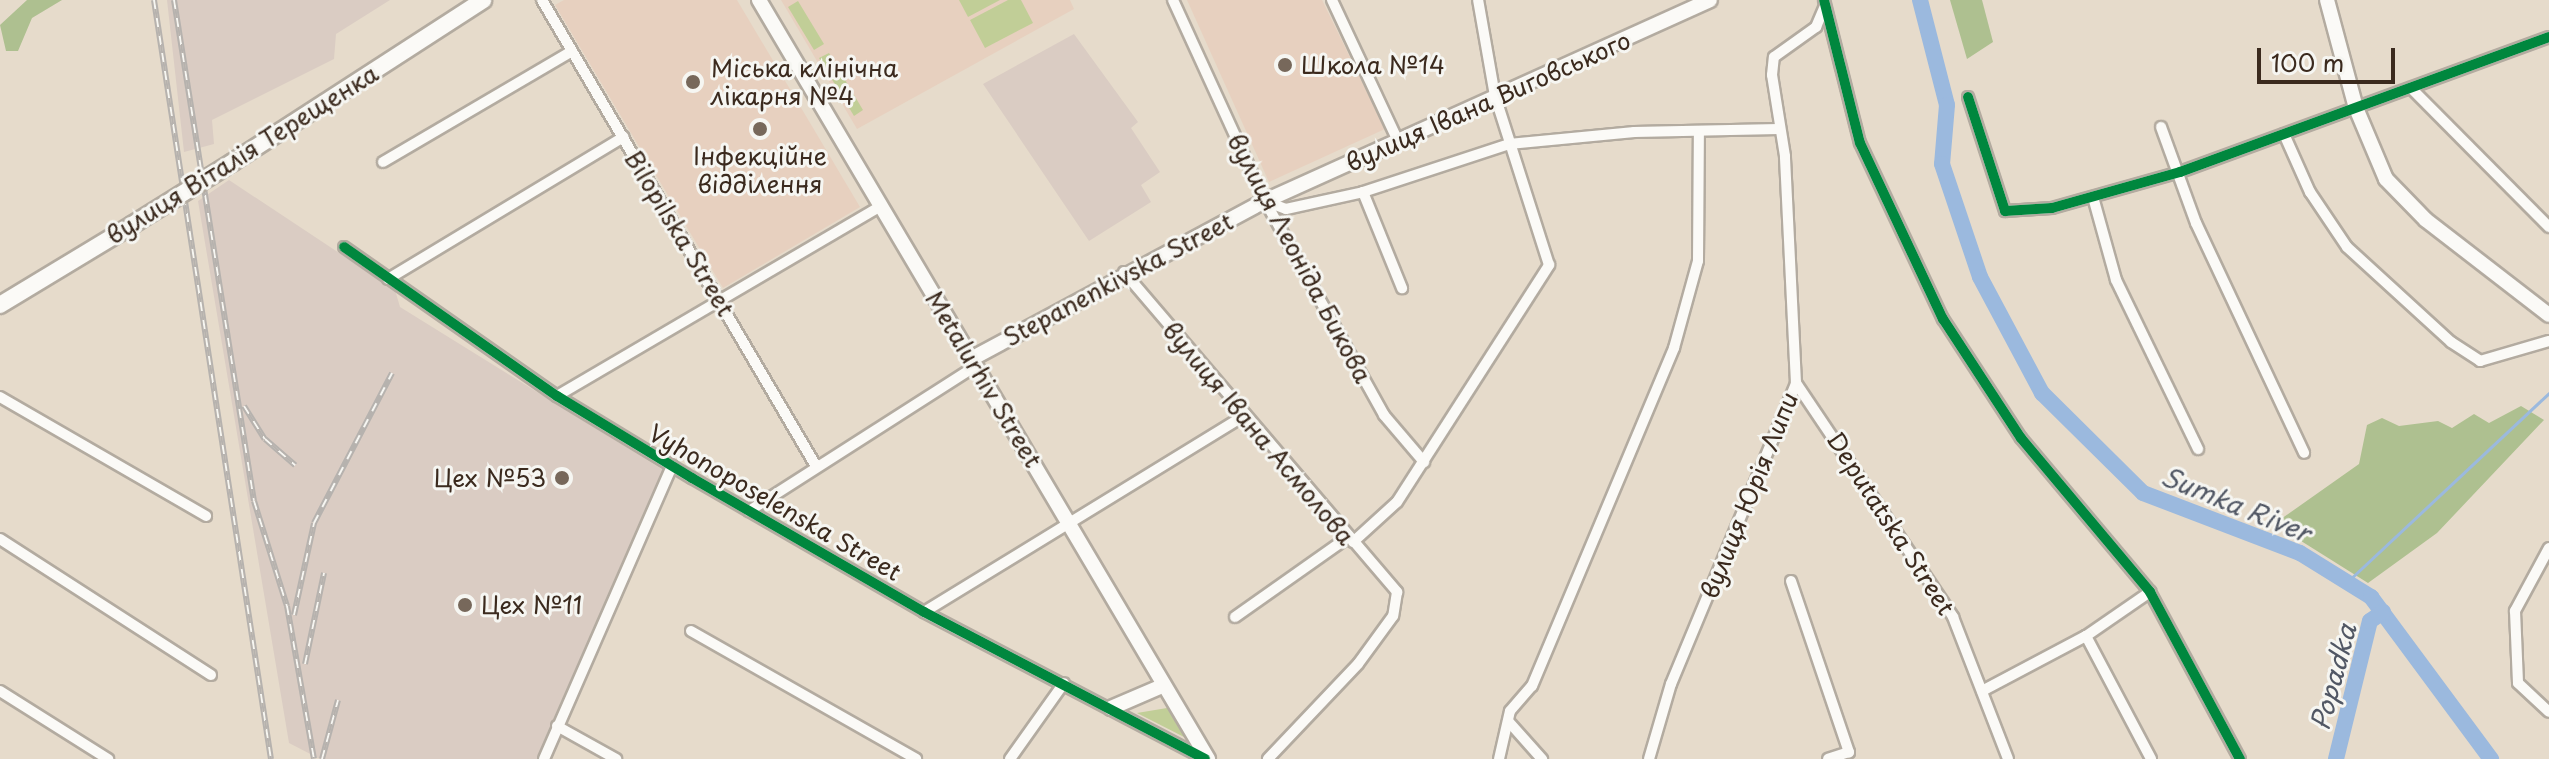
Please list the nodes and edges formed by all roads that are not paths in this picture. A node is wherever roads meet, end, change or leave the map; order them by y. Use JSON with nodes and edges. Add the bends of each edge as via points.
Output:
{"nodes":[{"id":1,"x":483,"y":0,"type":"edge"},
{"id":2,"x":542,"y":0,"type":"edge"},
{"id":3,"x":759,"y":0,"type":"edge"},
{"id":4,"x":1173,"y":0,"type":"edge"},
{"id":5,"x":1332,"y":0,"type":"edge"},
{"id":6,"x":1478,"y":0,"type":"edge"},
{"id":7,"x":1710,"y":0,"type":"edge"},
{"id":8,"x":2327,"y":0,"type":"edge"},
{"id":9,"x":1824,"y":4,"type":"edge"},
{"id":10,"x":2549,"y":37,"type":"edge"},
{"id":11,"x":572,"y":51,"type":"junction"},
{"id":12,"x":2411,"y":88,"type":"junction"},
{"id":13,"x":1495,"y":96,"type":"junction"},
{"id":14,"x":1968,"y":97,"type":"dead end"},
{"id":15,"x":2356,"y":108,"type":"junction"},
{"id":16,"x":2161,"y":127,"type":"dead end"},
{"id":17,"x":1779,"y":129,"type":"junction"},
{"id":18,"x":1699,"y":131,"type":"junction"},
{"id":19,"x":2284,"y":134,"type":"junction"},
{"id":20,"x":623,"y":137,"type":"junction"},
{"id":21,"x":1398,"y":141,"type":"junction"},
{"id":22,"x":1509,"y":144,"type":"junction"},
{"id":23,"x":383,"y":162,"type":"dead end"},
{"id":24,"x":2180,"y":172,"type":"junction"},
{"id":25,"x":1363,"y":192,"type":"junction"},
{"id":26,"x":2093,"y":197,"type":"junction"},
{"id":27,"x":1265,"y":201,"type":"junction"},
{"id":28,"x":881,"y":206,"type":"junction"},
{"id":29,"x":2549,"y":227,"type":"edge"},
{"id":30,"x":344,"y":247,"type":"dead end"},
{"id":31,"x":1124,"y":272,"type":"junction"},
{"id":32,"x":388,"y":279,"type":"junction"},
{"id":33,"x":1402,"y":288,"type":"dead end"},
{"id":34,"x":720,"y":300,"type":"junction"},
{"id":35,"x":0,"y":305,"type":"edge"},
{"id":36,"x":2549,"y":315,"type":"edge"},
{"id":37,"x":2549,"y":341,"type":"edge"},
{"id":38,"x":974,"y":362,"type":"junction"},
{"id":39,"x":1796,"y":383,"type":"junction"},
{"id":40,"x":557,"y":396,"type":"junction"},
{"id":41,"x":0,"y":397,"type":"edge"},
{"id":42,"x":1242,"y":417,"type":"junction"},
{"id":43,"x":2198,"y":449,"type":"dead end"},
{"id":44,"x":2304,"y":453,"type":"dead end"},
{"id":45,"x":1424,"y":462,"type":"junction"},
{"id":46,"x":672,"y":466,"type":"junction"},
{"id":47,"x":816,"y":466,"type":"junction"},
{"id":48,"x":749,"y":511,"type":"junction"},
{"id":49,"x":206,"y":516,"type":"dead end"},
{"id":50,"x":1069,"y":523,"type":"junction"},
{"id":51,"x":0,"y":539,"type":"edge"},
{"id":52,"x":1350,"y":540,"type":"junction"},
{"id":53,"x":2549,"y":548,"type":"edge"},
{"id":54,"x":1791,"y":581,"type":"dead end"},
{"id":55,"x":2150,"y":592,"type":"junction"},
{"id":56,"x":924,"y":612,"type":"junction"},
{"id":57,"x":1235,"y":617,"type":"dead end"},
{"id":58,"x":691,"y":631,"type":"dead end"},
{"id":59,"x":2086,"y":636,"type":"junction"},
{"id":60,"x":211,"y":675,"type":"dead end"},
{"id":61,"x":1064,"y":683,"type":"junction"},
{"id":62,"x":1162,"y":686,"type":"junction"},
{"id":63,"x":0,"y":691,"type":"edge"},
{"id":64,"x":1982,"y":691,"type":"junction"},
{"id":65,"x":1111,"y":708,"type":"junction"},
{"id":66,"x":2549,"y":712,"type":"edge"},
{"id":67,"x":1509,"y":722,"type":"junction"},
{"id":68,"x":557,"y":726,"type":"junction"},
{"id":69,"x":1653,"y":746,"type":"junction"},
{"id":70,"x":1850,"y":756,"type":"edge"},
{"id":71,"x":108,"y":759,"type":"edge"},
{"id":72,"x":544,"y":759,"type":"edge"},
{"id":73,"x":616,"y":759,"type":"edge"},
{"id":74,"x":916,"y":759,"type":"edge"},
{"id":75,"x":1010,"y":759,"type":"edge"},
{"id":76,"x":1206,"y":759,"type":"edge"},
{"id":77,"x":1268,"y":759,"type":"edge"},
{"id":78,"x":1499,"y":759,"type":"edge"},
{"id":79,"x":1542,"y":759,"type":"edge"},
{"id":80,"x":1649,"y":759,"type":"edge"},
{"id":81,"x":1662,"y":759,"type":"edge"},
{"id":82,"x":1828,"y":759,"type":"edge"},
{"id":83,"x":2008,"y":759,"type":"edge"},
{"id":84,"x":2151,"y":759,"type":"edge"},
{"id":85,"x":2240,"y":759,"type":"edge"}],
"edges":[{"from":1,"to":35,"type":"main road","name":"вулиця Віталія Терещенка","bridge":true},
{"from":2,"to":11,"type":"street","name":"Bilopilska Street"},
{"from":3,"to":28,"type":"main road","name":"Metalurhiv Street"},
{"from":4,"to":27,"type":"street","name":"вулиця Леоніда Бикова"},
{"from":5,"to":21,"type":"street"},
{"from":6,"to":13,"type":"street"},
{"from":7,"to":13,"type":"main road","name":"вулиця Івана Виговського"},
{"from":8,"to":15,"type":"main road"},
{"from":9,"to":17,"type":"street","name":"вулиця Юрія Липи","via":[[1816,27],[1774,57]]},
{"from":9,"to":55,"type":"street","via":[[1839,39],[1860,143],[1943,319],[2021,438]]},
{"from":10,"to":12,"type":"street"},
{"from":11,"to":20,"type":"street","name":"Bilopilska Street"},
{"from":11,"to":23,"type":"street"},
{"from":12,"to":15,"type":"street"},
{"from":12,"to":29,"type":"street"},
{"from":13,"to":21,"type":"main road","name":"вулиця Івана Виговського"},
{"from":13,"to":22,"type":"street"},
{"from":14,"to":26,"type":"street","via":[[2005,211]]},
{"from":15,"to":19,"type":"street"},
{"from":15,"to":36,"type":"main road","via":[[2386,179],[2426,220]]},
{"from":16,"to":24,"type":"street"},
{"from":17,"to":18,"type":"street"},
{"from":17,"to":39,"type":"street","name":"вулиця Юрія Липи"},
{"from":18,"to":22,"type":"street"},
{"from":18,"to":67,"type":"street","via":[[1698,261],[1674,348],[1532,686]]},
{"from":19,"to":24,"type":"street"},
{"from":19,"to":37,"type":"street","via":[[2310,192],[2347,247],[2451,342],[2480,361]]},
{"from":20,"to":32,"type":"street"},
{"from":20,"to":34,"type":"street","name":"Bilopilska Street"},
{"from":21,"to":27,"type":"main road","name":"вулиця Івана Виговського"},
{"from":22,"to":25,"type":"street"},
{"from":22,"to":45,"type":"street","via":[[1549,265]]},
{"from":24,"to":26,"type":"street"},
{"from":24,"to":44,"type":"street","via":[[2207,248]]},
{"from":25,"to":27,"type":"street","via":[[1286,209]]},
{"from":25,"to":33,"type":"street"},
{"from":26,"to":43,"type":"street","via":[[2116,280]]},
{"from":27,"to":31,"type":"main road","name":"Stepanenkivska Street"},
{"from":27,"to":45,"type":"street","name":"вулиця Леоніда Бикова","via":[[1384,415]]},
{"from":28,"to":34,"type":"street"},
{"from":28,"to":38,"type":"main road","name":"Metalurhiv Street"},
{"from":30,"to":32,"type":"street","name":"Vyhonoposelenska Street"},
{"from":31,"to":38,"type":"main road","name":"Stepanenkivska Street"},
{"from":31,"to":42,"type":"street","name":"вулиця Івана Асмолова"},
{"from":32,"to":40,"type":"street","name":"Vyhonoposelenska Street"},
{"from":34,"to":40,"type":"street"},
{"from":34,"to":47,"type":"street","name":"Bilopilska Street"},
{"from":38,"to":47,"type":"street","name":"Stepanenkivska Street"},
{"from":38,"to":50,"type":"main road","name":"Metalurhiv Street"},
{"from":39,"to":64,"type":"street","name":"Deputatska Street","via":[[1911,547],[1953,617]]},
{"from":39,"to":69,"type":"street","name":"вулиця Юрія Липи","via":[[1671,684]]},
{"from":40,"to":46,"type":"street","name":"Vyhonoposelenska Street"},
{"from":41,"to":49,"type":"street"},
{"from":42,"to":50,"type":"street"},
{"from":42,"to":52,"type":"street","name":"вулиця Івана Асмолова"},
{"from":45,"to":52,"type":"street","via":[[1397,502]]},
{"from":46,"to":48,"type":"street","name":"Vyhonoposelenska Street"},
{"from":46,"to":68,"type":"street"},
{"from":47,"to":48,"type":"street","name":"Stepanenkivska Street"},
{"from":48,"to":56,"type":"street","name":"Vyhonoposelenska Street"},
{"from":50,"to":56,"type":"street"},
{"from":50,"to":62,"type":"main road","name":"Metalurhiv Street"},
{"from":51,"to":60,"type":"street"},
{"from":52,"to":57,"type":"street"},
{"from":52,"to":77,"type":"street","name":"вулиця Івана Асмолова","via":[[1397,592],[1393,616],[1358,664]]},
{"from":53,"to":66,"type":"street","via":[[2515,611],[2518,683]]},
{"from":54,"to":70,"type":"street"},
{"from":55,"to":59,"type":"street"},
{"from":55,"to":85,"type":"street"},
{"from":56,"to":61,"type":"street","name":"Vyhonoposelenska Street"},
{"from":58,"to":74,"type":"street"},
{"from":59,"to":64,"type":"street"},
{"from":59,"to":84,"type":"street"},
{"from":61,"to":65,"type":"street","name":"Vyhonoposelenska Street"},
{"from":61,"to":75,"type":"street"},
{"from":62,"to":65,"type":"main road"},
{"from":62,"to":76,"type":"main road","name":"Metalurhiv Street"},
{"from":63,"to":71,"type":"street"},
{"from":64,"to":83,"type":"street","name":"Deputatska Street"},
{"from":65,"to":76,"type":"street","name":"Vyhonoposelenska Street"},
{"from":67,"to":78,"type":"street"},
{"from":67,"to":79,"type":"street"},
{"from":68,"to":72,"type":"street"},
{"from":68,"to":73,"type":"street"},
{"from":69,"to":80,"type":"street","name":"вулиця Юрія Липи"},
{"from":69,"to":81,"type":"street"},
{"from":70,"to":82,"type":"street"}]}
